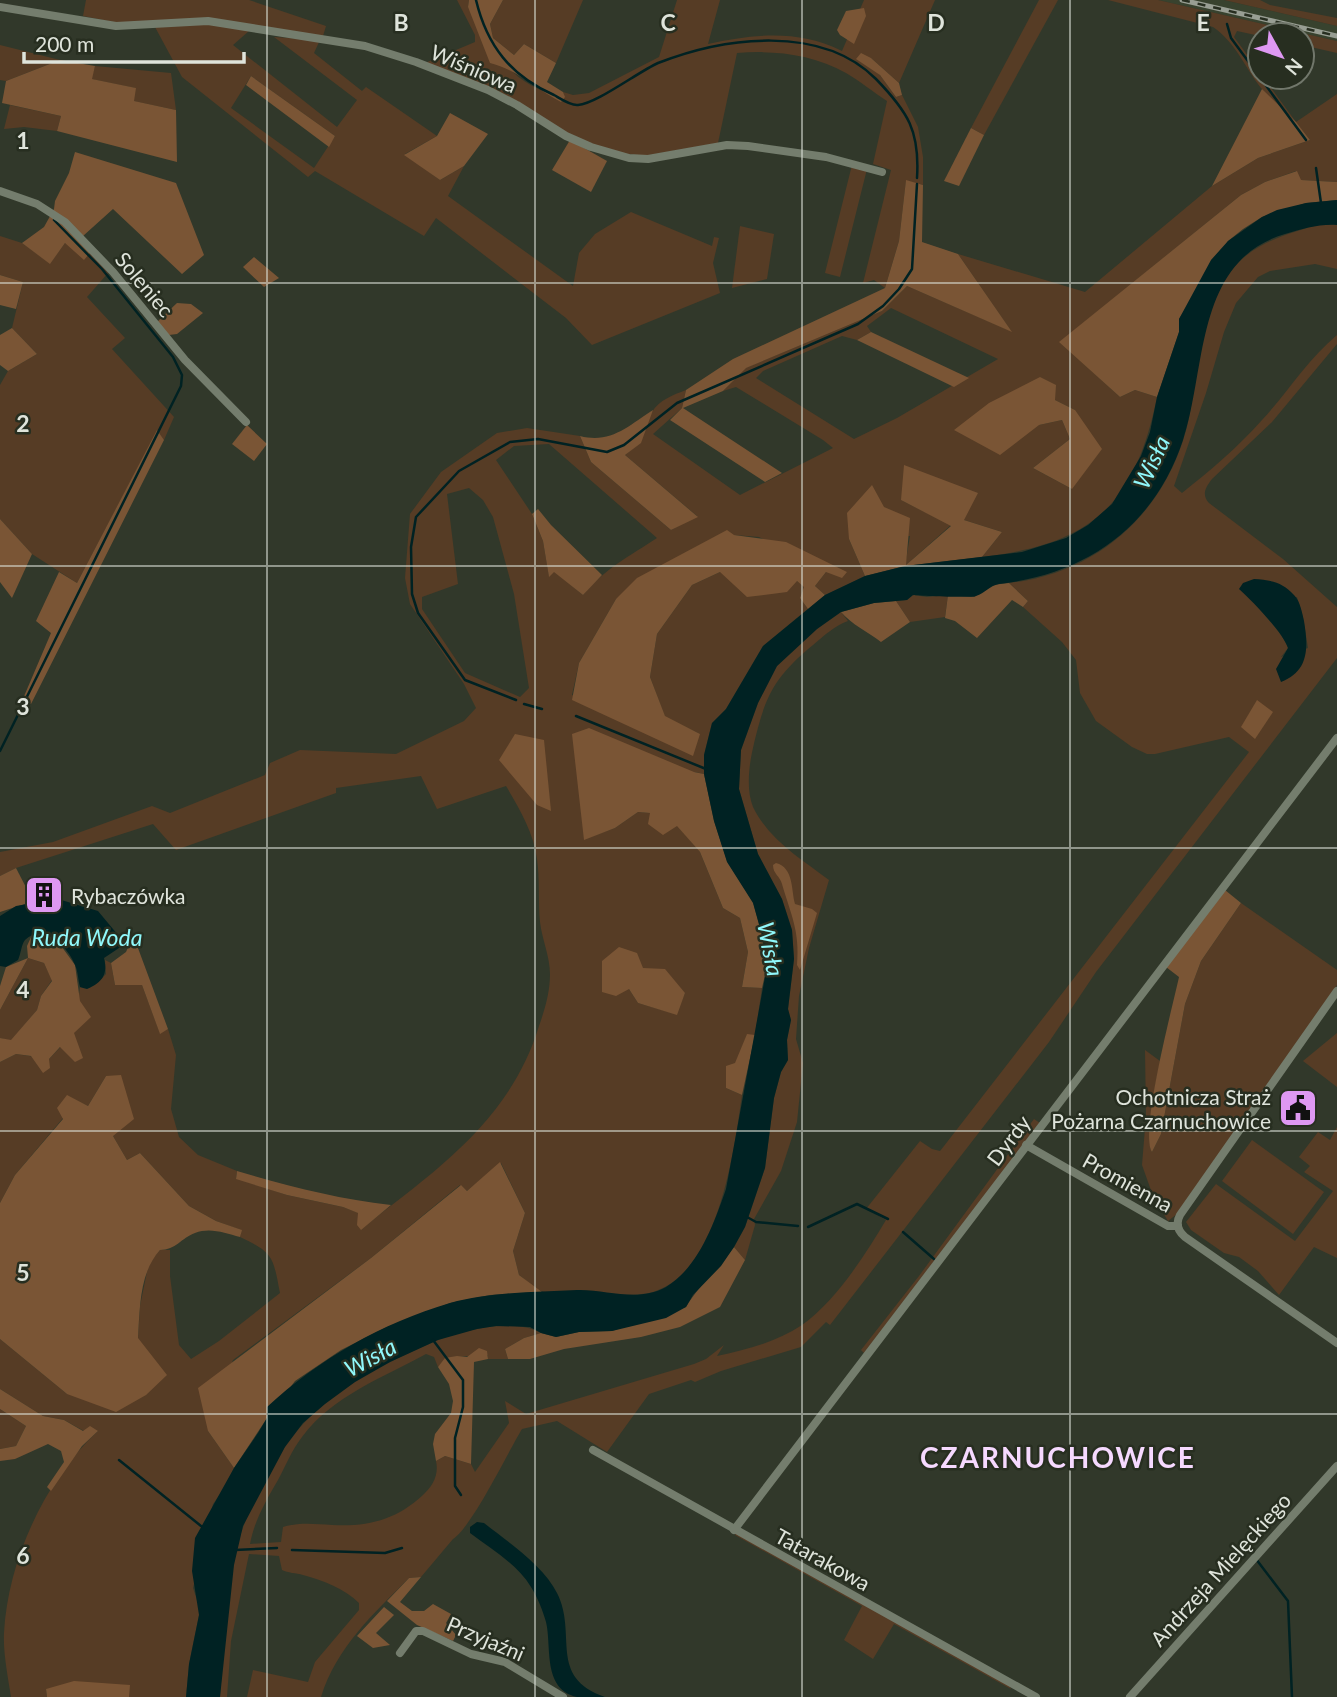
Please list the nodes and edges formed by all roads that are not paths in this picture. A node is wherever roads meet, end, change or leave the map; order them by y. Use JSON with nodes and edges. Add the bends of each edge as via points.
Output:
{"nodes":[{"id":1,"x":0,"y":7,"type":"edge"},
{"id":2,"x":882,"y":172,"type":"dead end"},
{"id":3,"x":0,"y":191,"type":"edge"},
{"id":4,"x":246,"y":422,"type":"dead end"},
{"id":5,"x":1337,"y":738,"type":"edge"},
{"id":6,"x":1337,"y":991,"type":"edge"},
{"id":7,"x":1026,"y":1145,"type":"junction"},
{"id":8,"x":1178,"y":1226,"type":"junction"},
{"id":9,"x":1337,"y":1343,"type":"edge"},
{"id":10,"x":593,"y":1450,"type":"dead end"},
{"id":11,"x":1337,"y":1466,"type":"edge"},
{"id":12,"x":734,"y":1530,"type":"junction"},
{"id":13,"x":400,"y":1653,"type":"dead end"},
{"id":14,"x":564,"y":1697,"type":"edge"},
{"id":15,"x":1036,"y":1697,"type":"edge"},
{"id":16,"x":1130,"y":1697,"type":"edge"}],
"edges":[{"from":1,"to":2,"type":"street","name":"Wiśniowa","via":[[116,26],[208,21],[365,46],[478,86],[591,147],[629,158],[748,146],[826,157]]},
{"from":3,"to":4,"type":"street","name":"Soleniec","via":[[37,204],[65,222],[185,360]]},
{"from":5,"to":7,"type":"street","name":"Dyrdy"},
{"from":6,"to":8,"type":"street","via":[[1180,1215]]},
{"from":7,"to":8,"type":"street","name":"Promienna","via":[[1168,1226]]},
{"from":7,"to":12,"type":"street","name":"Dyrdy"},
{"from":8,"to":9,"type":"street","via":[[1185,1237]]},
{"from":10,"to":12,"type":"street","name":"Tatarakowa"},
{"from":11,"to":16,"type":"street","name":"Andrzeja Mielęckiego"},
{"from":12,"to":15,"type":"street","name":"Tatarakowa"},
{"from":13,"to":14,"type":"street","name":"Przyjaźni","via":[[416,1631],[423,1630],[471,1654],[505,1662]]}]}
